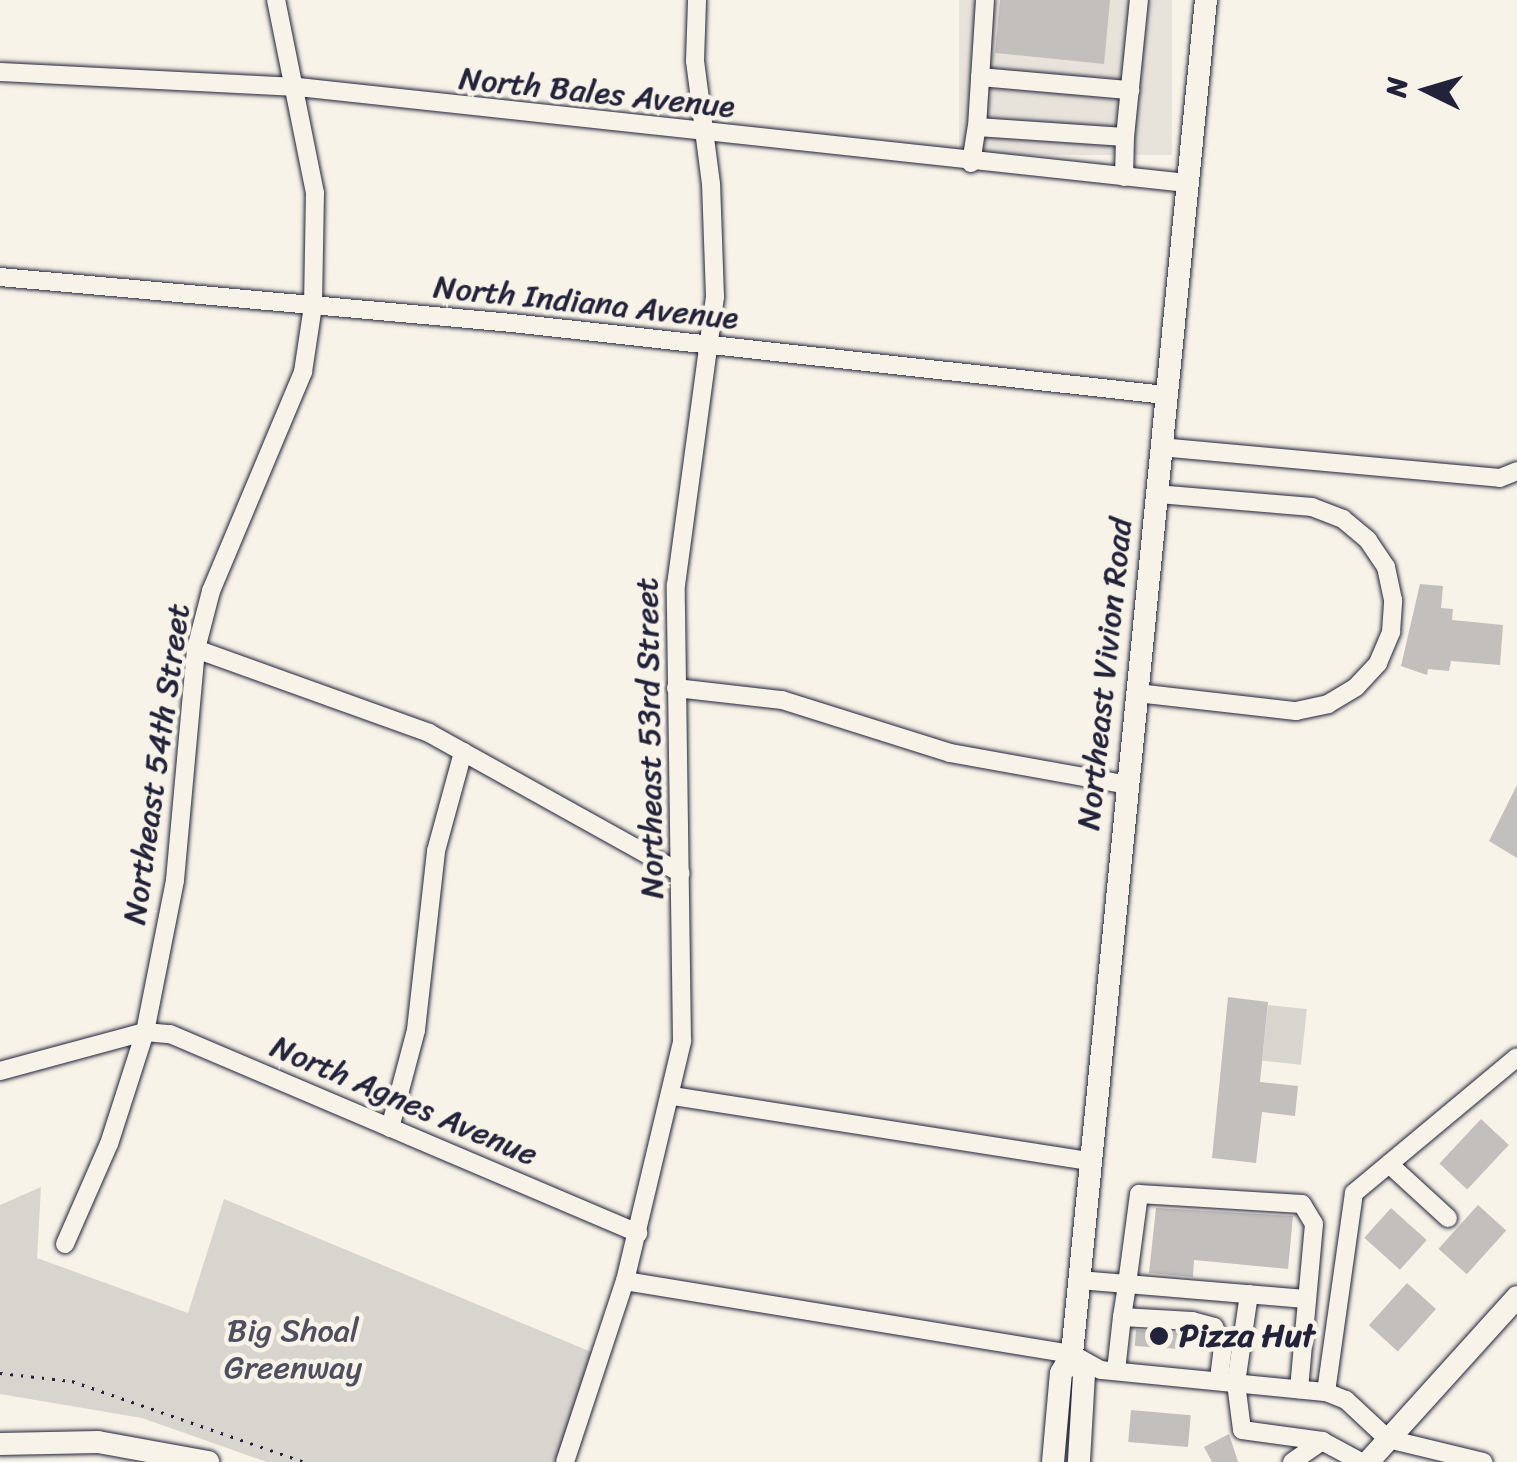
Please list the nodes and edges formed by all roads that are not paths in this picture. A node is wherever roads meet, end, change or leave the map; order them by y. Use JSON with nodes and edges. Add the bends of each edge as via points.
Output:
{"nodes":[{"id":1,"x":276,"y":0,"type":"edge"},
{"id":2,"x":697,"y":0,"type":"edge"},
{"id":3,"x":985,"y":0,"type":"edge"},
{"id":4,"x":1140,"y":0,"type":"edge"},
{"id":5,"x":1206,"y":0,"type":"edge"},
{"id":6,"x":0,"y":72,"type":"edge"},
{"id":7,"x":980,"y":76,"type":"junction"},
{"id":8,"x":298,"y":87,"type":"junction"},
{"id":9,"x":1130,"y":90,"type":"junction"},
{"id":10,"x":977,"y":127,"type":"junction"},
{"id":11,"x":704,"y":136,"type":"junction"},
{"id":12,"x":1124,"y":138,"type":"junction"},
{"id":13,"x":971,"y":163,"type":"junction"},
{"id":14,"x":1124,"y":178,"type":"junction"},
{"id":15,"x":1187,"y":184,"type":"junction"},
{"id":16,"x":0,"y":277,"type":"edge"},
{"id":17,"x":313,"y":306,"type":"junction"},
{"id":18,"x":708,"y":346,"type":"junction"},
{"id":19,"x":1166,"y":394,"type":"junction"},
{"id":20,"x":1160,"y":447,"type":"junction"},
{"id":21,"x":1517,"y":471,"type":"edge"},
{"id":22,"x":1156,"y":494,"type":"junction"},
{"id":23,"x":196,"y":650,"type":"junction"},
{"id":24,"x":676,"y":688,"type":"junction"},
{"id":25,"x":1137,"y":692,"type":"junction"},
{"id":26,"x":463,"y":752,"type":"junction"},
{"id":27,"x":1127,"y":785,"type":"junction"},
{"id":28,"x":681,"y":873,"type":"junction"},
{"id":29,"x":144,"y":1032,"type":"junction"},
{"id":30,"x":1517,"y":1057,"type":"edge"},
{"id":31,"x":0,"y":1071,"type":"edge"},
{"id":32,"x":673,"y":1096,"type":"junction"},
{"id":33,"x":390,"y":1128,"type":"junction"},
{"id":34,"x":1090,"y":1162,"type":"junction"},
{"id":35,"x":1388,"y":1164,"type":"junction"},
{"id":36,"x":1448,"y":1218,"type":"dead end"},
{"id":37,"x":638,"y":1233,"type":"junction"},
{"id":38,"x":65,"y":1244,"type":"dead end"},
{"id":39,"x":1079,"y":1280,"type":"junction"},
{"id":40,"x":625,"y":1281,"type":"junction"},
{"id":41,"x":1128,"y":1284,"type":"junction"},
{"id":42,"x":1249,"y":1294,"type":"junction"},
{"id":43,"x":1517,"y":1297,"type":"edge"},
{"id":44,"x":1304,"y":1299,"type":"junction"},
{"id":45,"x":1122,"y":1317,"type":"junction"},
{"id":46,"x":1072,"y":1354,"type":"junction"},
{"id":47,"x":1116,"y":1371,"type":"junction"},
{"id":48,"x":1227,"y":1382,"type":"junction"},
{"id":49,"x":1299,"y":1389,"type":"junction"},
{"id":50,"x":1326,"y":1392,"type":"junction"},
{"id":51,"x":1388,"y":1439,"type":"junction"},
{"id":52,"x":1322,"y":1441,"type":"junction"},
{"id":53,"x":0,"y":1444,"type":"edge"},
{"id":54,"x":99,"y":1452,"type":"edge"},
{"id":55,"x":1443,"y":1459,"type":"edge"},
{"id":56,"x":208,"y":1462,"type":"edge"},
{"id":57,"x":564,"y":1462,"type":"edge"},
{"id":58,"x":1053,"y":1462,"type":"edge"},
{"id":59,"x":1079,"y":1462,"type":"edge"},
{"id":60,"x":1292,"y":1462,"type":"edge"},
{"id":61,"x":1364,"y":1462,"type":"edge"},
{"id":62,"x":1483,"y":1462,"type":"edge"}],
"edges":[{"from":1,"to":8,"type":"street","name":"Northeast 54th Street"},
{"from":2,"to":11,"type":"street","name":"Northeast 53rd Street","via":[[695,61]]},
{"from":3,"to":7,"type":"street"},
{"from":4,"to":9,"type":"street"},
{"from":5,"to":15,"type":"main road","name":"Northeast Vivion Road"},
{"from":6,"to":8,"type":"street","name":"North Bales Avenue"},
{"from":7,"to":9,"type":"street"},
{"from":7,"to":10,"type":"street"},
{"from":8,"to":11,"type":"street","name":"North Bales Avenue"},
{"from":8,"to":17,"type":"street","name":"Northeast 54th Street","via":[[315,193]]},
{"from":9,"to":12,"type":"street"},
{"from":10,"to":12,"type":"street"},
{"from":10,"to":13,"type":"street"},
{"from":11,"to":13,"type":"street","name":"North Bales Avenue"},
{"from":11,"to":18,"type":"street","name":"Northeast 53rd Street","via":[[715,232]]},
{"from":12,"to":14,"type":"street"},
{"from":13,"to":14,"type":"street","name":"North Bales Avenue"},
{"from":14,"to":15,"type":"street","name":"North Bales Avenue"},
{"from":15,"to":19,"type":"main road","name":"Northeast Vivion Road"},
{"from":16,"to":17,"type":"street","name":"North Indiana Avenue"},
{"from":17,"to":18,"type":"street","name":"North Indiana Avenue"},
{"from":17,"to":23,"type":"street","name":"Northeast 54th Street","via":[[303,372],[211,591]]},
{"from":18,"to":19,"type":"street","name":"North Indiana Avenue"},
{"from":18,"to":24,"type":"street","name":"Northeast 53rd Street","via":[[678,566]]},
{"from":19,"to":20,"type":"main road","name":"Northeast Vivion Road"},
{"from":20,"to":21,"type":"street","via":[[1500,478]]},
{"from":20,"to":22,"type":"main road","name":"Northeast Vivion Road"},
{"from":22,"to":25,"type":"main road","name":"Northeast Vivion Road"},
{"from":22,"to":25,"type":"street","via":[[1312,506],[1343,518],[1386,567],[1394,600],[1391,632],[1378,663],[1356,688],[1328,704],[1296,711]]},
{"from":23,"to":26,"type":"street","via":[[317,688]]},
{"from":23,"to":29,"type":"street","name":"Northeast 54th Street","via":[[176,880]]},
{"from":24,"to":27,"type":"street","via":[[782,700],[950,753]]},
{"from":24,"to":28,"type":"street","name":"Northeast 53rd Street"},
{"from":25,"to":27,"type":"main road","name":"Northeast Vivion Road"},
{"from":26,"to":28,"type":"street"},
{"from":26,"to":33,"type":"street","via":[[436,852],[416,1030]]},
{"from":27,"to":34,"type":"main road","name":"Northeast Vivion Road"},
{"from":28,"to":32,"type":"street","name":"Northeast 53rd Street","via":[[682,1041]]},
{"from":29,"to":31,"type":"street"},
{"from":29,"to":33,"type":"street","name":"North Agnes Avenue","via":[[170,1034]]},
{"from":29,"to":38,"type":"street","name":"Northeast 54th Street","via":[[109,1144]]},
{"from":30,"to":35,"type":"street"},
{"from":32,"to":34,"type":"street"},
{"from":32,"to":37,"type":"street","name":"Northeast 53rd Street"},
{"from":33,"to":37,"type":"street","name":"North Agnes Avenue"},
{"from":34,"to":39,"type":"main road","name":"Northeast Vivion Road"},
{"from":35,"to":36,"type":"street"},
{"from":35,"to":50,"type":"street","via":[[1354,1193]]},
{"from":37,"to":40,"type":"street","name":"Northeast 53rd Street"},
{"from":39,"to":41,"type":"street"},
{"from":39,"to":46,"type":"main road","name":"Northeast Vivion Road"},
{"from":40,"to":46,"type":"street"},
{"from":40,"to":57,"type":"street","name":"Northeast 53rd Street"},
{"from":41,"to":42,"type":"street"},
{"from":41,"to":44,"type":"street","via":[[1139,1194],[1302,1204],[1314,1218]]},
{"from":41,"to":45,"type":"street"},
{"from":42,"to":44,"type":"street"},
{"from":42,"to":48,"type":"street"},
{"from":43,"to":51,"type":"main road"},
{"from":44,"to":49,"type":"street"},
{"from":45,"to":47,"type":"street"},
{"from":45,"to":48,"type":"street","via":[[1214,1327]]},
{"from":46,"to":47,"type":"street"},
{"from":46,"to":58,"type":"main road","name":"Northeast Vivion Road","via":[[1060,1373]]},
{"from":46,"to":59,"type":"main road","name":"Northeast Vivion Road","via":[[1084,1374]]},
{"from":47,"to":48,"type":"street"},
{"from":48,"to":49,"type":"street"},
{"from":48,"to":52,"type":"street","via":[[1242,1430]]},
{"from":49,"to":50,"type":"street"},
{"from":50,"to":51,"type":"street","via":[[1346,1400]]},
{"from":51,"to":55,"type":"street"},
{"from":51,"to":61,"type":"main road"},
{"from":52,"to":60,"type":"street"},
{"from":52,"to":61,"type":"street"},
{"from":53,"to":54,"type":"main road"},
{"from":54,"to":56,"type":"main road"},
{"from":55,"to":62,"type":"street"}]}
